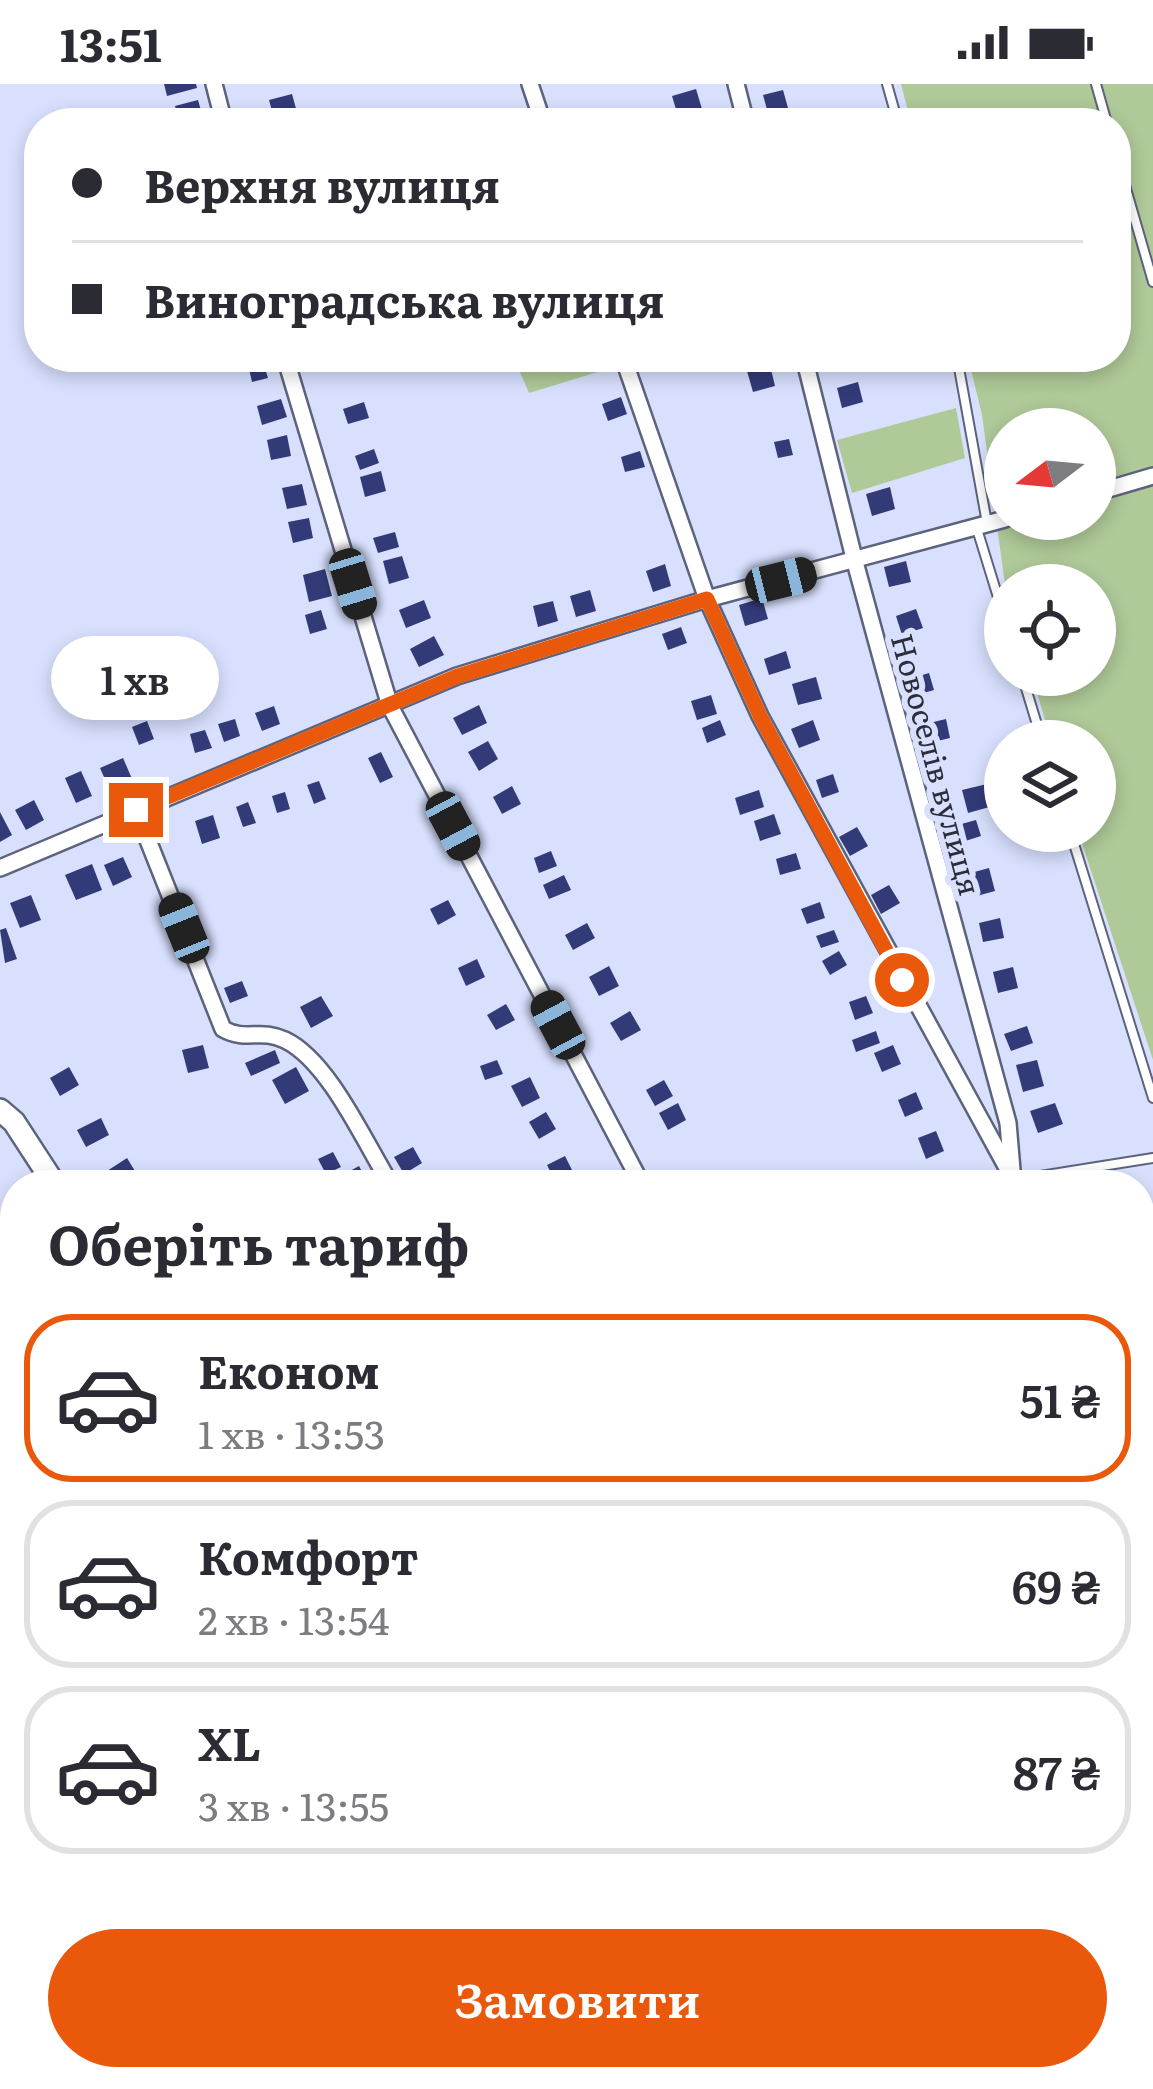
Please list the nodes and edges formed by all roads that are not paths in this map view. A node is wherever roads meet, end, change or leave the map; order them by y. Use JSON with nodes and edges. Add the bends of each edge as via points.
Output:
{"nodes":[{"id":1,"x":1131,"y":206,"type":"edge"},
{"id":2,"x":1153,"y":282,"type":"edge"},
{"id":3,"x":290,"y":372,"type":"edge"},
{"id":4,"x":628,"y":372,"type":"edge"},
{"id":5,"x":808,"y":372,"type":"edge"},
{"id":6,"x":959,"y":372,"type":"edge"},
{"id":7,"x":1153,"y":476,"type":"edge"},
{"id":8,"x":1116,"y":487,"type":"edge"},
{"id":9,"x":982,"y":526,"type":"junction"},
{"id":10,"x":855,"y":562,"type":"junction"},
{"id":11,"x":991,"y":564,"type":"edge"},
{"id":12,"x":707,"y":599,"type":"junction"},
{"id":13,"x":390,"y":706,"type":"junction"},
{"id":14,"x":136,"y":810,"type":"junction"},
{"id":15,"x":1077,"y":852,"type":"edge"},
{"id":16,"x":0,"y":868,"type":"edge"},
{"id":17,"x":1153,"y":1098,"type":"edge"},
{"id":18,"x":0,"y":1110,"type":"edge"},
{"id":19,"x":1153,"y":1158,"type":"edge"},
{"id":20,"x":45,"y":1170,"type":"edge"},
{"id":21,"x":381,"y":1170,"type":"edge"},
{"id":22,"x":634,"y":1170,"type":"edge"},
{"id":23,"x":1008,"y":1170,"type":"edge"},
{"id":24,"x":1013,"y":1170,"type":"edge"},
{"id":25,"x":1080,"y":1170,"type":"edge"}],
"edges":[{"from":1,"to":2,"type":"lane"},
{"from":3,"to":13,"type":"street"},
{"from":4,"to":12,"type":"street"},
{"from":5,"to":10,"type":"street","name":"Новоселів вулиця"},
{"from":6,"to":9,"type":"lane"},
{"from":7,"to":8,"type":"street"},
{"from":9,"to":10,"type":"street"},
{"from":9,"to":11,"type":"lane"},
{"from":10,"to":12,"type":"street"},
{"from":10,"to":24,"type":"street","name":"Новоселів вулиця","via":[[1007,1123]]},
{"from":12,"to":13,"type":"street","via":[[458,676]]},
{"from":12,"to":23,"type":"street","via":[[770,736]]},
{"from":13,"to":14,"type":"street"},
{"from":13,"to":22,"type":"street"},
{"from":14,"to":16,"type":"street"},
{"from":14,"to":21,"type":"street","via":[[223,1029],[238,1038],[268,1032],[308,1054]]},
{"from":15,"to":17,"type":"lane"},
{"from":18,"to":20,"type":"main road"},
{"from":19,"to":25,"type":"lane"}]}
